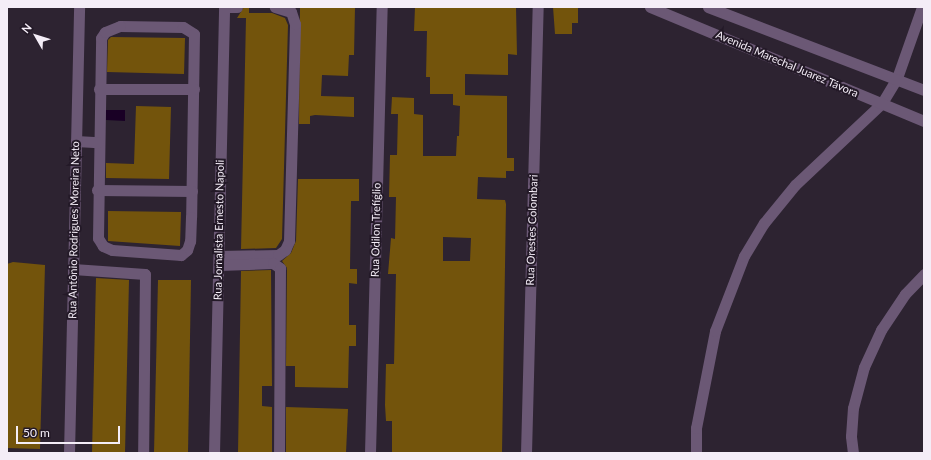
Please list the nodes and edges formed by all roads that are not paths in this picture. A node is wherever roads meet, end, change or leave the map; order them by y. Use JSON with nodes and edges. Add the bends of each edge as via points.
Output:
{"nodes":[{"id":1,"x":79,"y":7,"type":"edge"},
{"id":2,"x":224,"y":7,"type":"edge"},
{"id":3,"x":237,"y":7,"type":"edge"},
{"id":4,"x":275,"y":7,"type":"edge"},
{"id":5,"x":382,"y":7,"type":"edge"},
{"id":6,"x":538,"y":7,"type":"edge"},
{"id":7,"x":650,"y":7,"type":"edge"},
{"id":8,"x":708,"y":7,"type":"edge"},
{"id":9,"x":922,"y":7,"type":"edge"},
{"id":10,"x":897,"y":78,"type":"junction"},
{"id":11,"x":99,"y":88,"type":"junction"},
{"id":12,"x":194,"y":89,"type":"junction"},
{"id":13,"x":924,"y":90,"type":"edge"},
{"id":14,"x":882,"y":103,"type":"junction"},
{"id":15,"x":924,"y":121,"type":"edge"},
{"id":16,"x":76,"y":142,"type":"junction"},
{"id":17,"x":98,"y":142,"type":"junction"},
{"id":18,"x":96,"y":190,"type":"junction"},
{"id":19,"x":192,"y":191,"type":"junction"},
{"id":20,"x":219,"y":261,"type":"junction"},
{"id":21,"x":73,"y":269,"type":"junction"},
{"id":22,"x":924,"y":274,"type":"edge"},
{"id":23,"x":69,"y":453,"type":"edge"},
{"id":24,"x":143,"y":453,"type":"edge"},
{"id":25,"x":214,"y":453,"type":"edge"},
{"id":26,"x":279,"y":453,"type":"edge"},
{"id":27,"x":370,"y":453,"type":"edge"},
{"id":28,"x":526,"y":453,"type":"edge"},
{"id":29,"x":696,"y":453,"type":"edge"},
{"id":30,"x":854,"y":453,"type":"edge"}],
"edges":[{"from":1,"to":16,"type":"street","name":"Rua Antônio Rodrigues Moreira Neto"},
{"from":2,"to":3,"type":"street"},
{"from":2,"to":20,"type":"street","name":"Rua Jornalista Ernesto Napoli"},
{"from":4,"to":20,"type":"street","via":[[291,12],[295,24],[289,242],[285,250],[278,255]]},
{"from":5,"to":27,"type":"street","name":"Rua Odilon Trefíglio"},
{"from":6,"to":28,"type":"street","name":"Rua Orestes Colombari"},
{"from":7,"to":14,"type":"street","name":"Avenida Marechal Juarez Távora"},
{"from":8,"to":10,"type":"street","name":"Avenida Marechal Juarez Távora","via":[[768,32]]},
{"from":9,"to":10,"type":"street"},
{"from":10,"to":13,"type":"street","name":"Avenida Marechal Juarez Távora"},
{"from":10,"to":14,"type":"street"},
{"from":11,"to":12,"type":"street"},
{"from":11,"to":12,"type":"street","via":[[102,38],[105,32],[120,26],[184,27],[194,34]]},
{"from":11,"to":17,"type":"street"},
{"from":12,"to":19,"type":"street"},
{"from":14,"to":15,"type":"street","name":"Avenida Marechal Juarez Távora"},
{"from":14,"to":29,"type":"street","via":[[795,185],[764,223],[744,256],[715,331],[696,428]]},
{"from":16,"to":17,"type":"street"},
{"from":16,"to":21,"type":"street","name":"Rua Antônio Rodrigues Moreira Neto"},
{"from":17,"to":18,"type":"street"},
{"from":18,"to":19,"type":"street"},
{"from":18,"to":19,"type":"street","via":[[98,238],[103,246],[112,250],[175,255],[184,253],[190,241]]},
{"from":20,"to":25,"type":"street","name":"Rua Jornalista Ernesto Napoli"},
{"from":20,"to":26,"type":"street","via":[[273,263],[280,268]]},
{"from":21,"to":23,"type":"street","name":"Rua Antônio Rodrigues Moreira Neto"},
{"from":21,"to":24,"type":"street","via":[[145,274]]},
{"from":22,"to":30,"type":"street","via":[[905,294],[880,330],[864,367],[853,408],[851,436]]}]}
